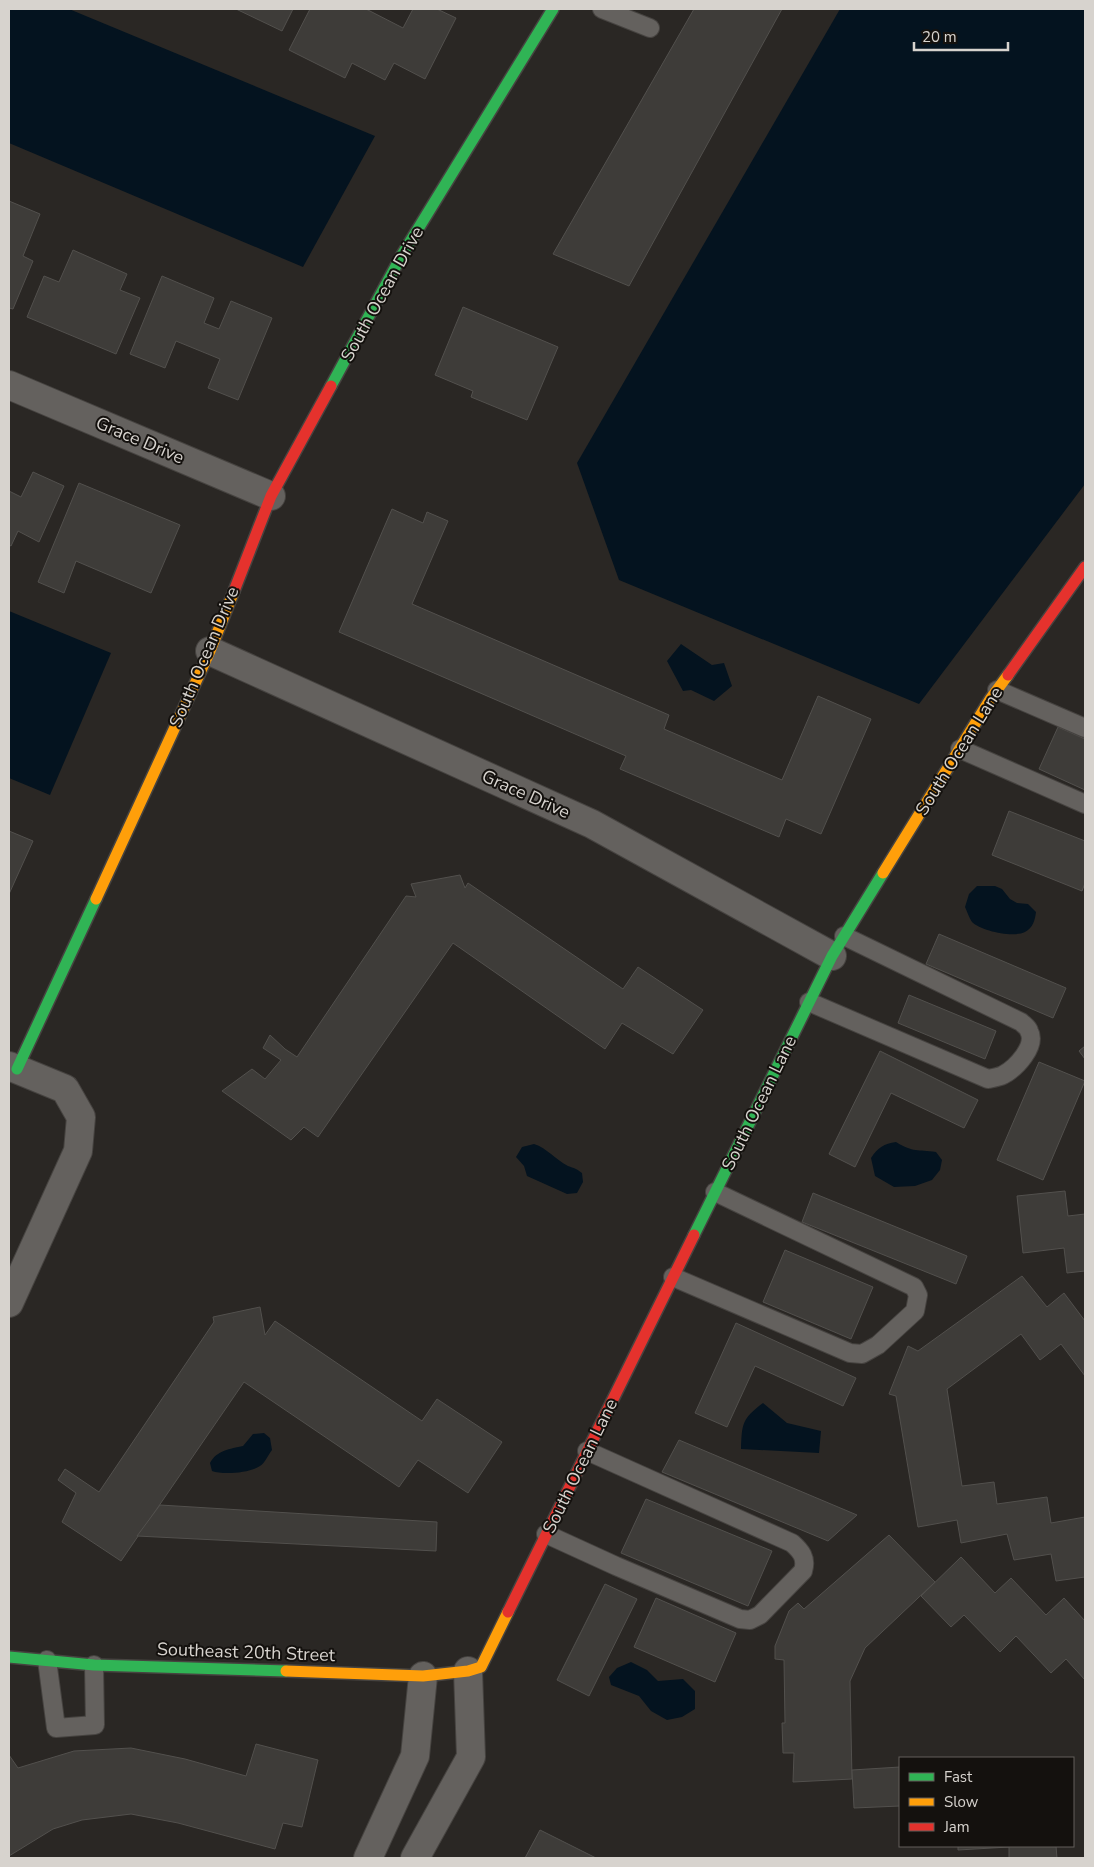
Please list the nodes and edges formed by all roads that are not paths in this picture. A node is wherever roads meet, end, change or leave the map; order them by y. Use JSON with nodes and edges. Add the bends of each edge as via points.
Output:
{"nodes":[{"id":1,"x":553,"y":9,"type":"edge"},
{"id":2,"x":602,"y":9,"type":"edge"},
{"id":3,"x":650,"y":28,"type":"dead end"},
{"id":4,"x":9,"y":385,"type":"edge"},
{"id":5,"x":271,"y":496,"type":"junction"},
{"id":6,"x":1085,"y":567,"type":"edge"},
{"id":7,"x":210,"y":651,"type":"junction"},
{"id":8,"x":997,"y":690,"type":"junction"},
{"id":9,"x":1085,"y":728,"type":"edge"},
{"id":10,"x":960,"y":749,"type":"junction"},
{"id":11,"x":1085,"y":804,"type":"edge"},
{"id":12,"x":838,"y":946,"type":"junction"},
{"id":13,"x":809,"y":1002,"type":"junction"},
{"id":14,"x":13,"y":1068,"type":"edge"},
{"id":15,"x":715,"y":1192,"type":"junction"},
{"id":16,"x":673,"y":1277,"type":"junction"},
{"id":17,"x":9,"y":1303,"type":"edge"},
{"id":18,"x":587,"y":1451,"type":"junction"},
{"id":19,"x":546,"y":1534,"type":"junction"},
{"id":20,"x":9,"y":1657,"type":"edge"},
{"id":21,"x":47,"y":1660,"type":"junction"},
{"id":22,"x":94,"y":1665,"type":"junction"},
{"id":23,"x":474,"y":1669,"type":"junction"},
{"id":24,"x":424,"y":1676,"type":"junction"},
{"id":25,"x":368,"y":1858,"type":"edge"},
{"id":26,"x":415,"y":1858,"type":"edge"}],
"edges":[{"from":1,"to":5,"type":"street","name":"South Ocean Drive","via":[[402,255]]},
{"from":2,"to":3,"type":"lane"},
{"from":4,"to":5,"type":"street","name":"Grace Drive"},
{"from":5,"to":7,"type":"street","name":"South Ocean Drive"},
{"from":6,"to":8,"type":"street","name":"South Ocean Lane"},
{"from":7,"to":12,"type":"street","name":"Grace Drive","via":[[592,824]]},
{"from":7,"to":14,"type":"street","name":"South Ocean Drive"},
{"from":8,"to":9,"type":"lane"},
{"from":8,"to":10,"type":"street","name":"South Ocean Lane"},
{"from":10,"to":11,"type":"lane"},
{"from":10,"to":12,"type":"street","name":"South Ocean Lane"},
{"from":12,"to":13,"type":"street","name":"South Ocean Lane"},
{"from":12,"to":13,"type":"lane","via":[[1021,1022],[1029,1029],[1028,1049],[1002,1076],[988,1079]]},
{"from":13,"to":15,"type":"street","name":"South Ocean Lane"},
{"from":14,"to":17,"type":"street","name":"South Ocean Drive","via":[[65,1089],[81,1116],[78,1151]]},
{"from":15,"to":16,"type":"street","name":"South Ocean Lane"},
{"from":15,"to":16,"type":"lane","via":[[914,1287],[918,1295],[915,1311],[878,1345],[862,1354],[850,1353]]},
{"from":16,"to":18,"type":"street","name":"South Ocean Lane"},
{"from":18,"to":19,"type":"street","name":"South Ocean Lane"},
{"from":18,"to":19,"type":"lane","via":[[792,1543],[804,1556],[806,1564],[803,1571],[760,1615],[750,1620],[740,1619]]},
{"from":19,"to":23,"type":"street","name":"South Ocean Lane"},
{"from":20,"to":21,"type":"street","name":"Southeast 20th Street"},
{"from":21,"to":22,"type":"street","name":"Southeast 20th Street"},
{"from":21,"to":22,"type":"lane","via":[[56,1728],[95,1725]]},
{"from":22,"to":24,"type":"street","name":"Southeast 20th Street"},
{"from":23,"to":24,"type":"street","name":"Southeast 20th Street"},
{"from":23,"to":26,"type":"street","name":"South Ocean Lane","via":[[471,1757]]},
{"from":24,"to":25,"type":"street","via":[[415,1756]]}]}
